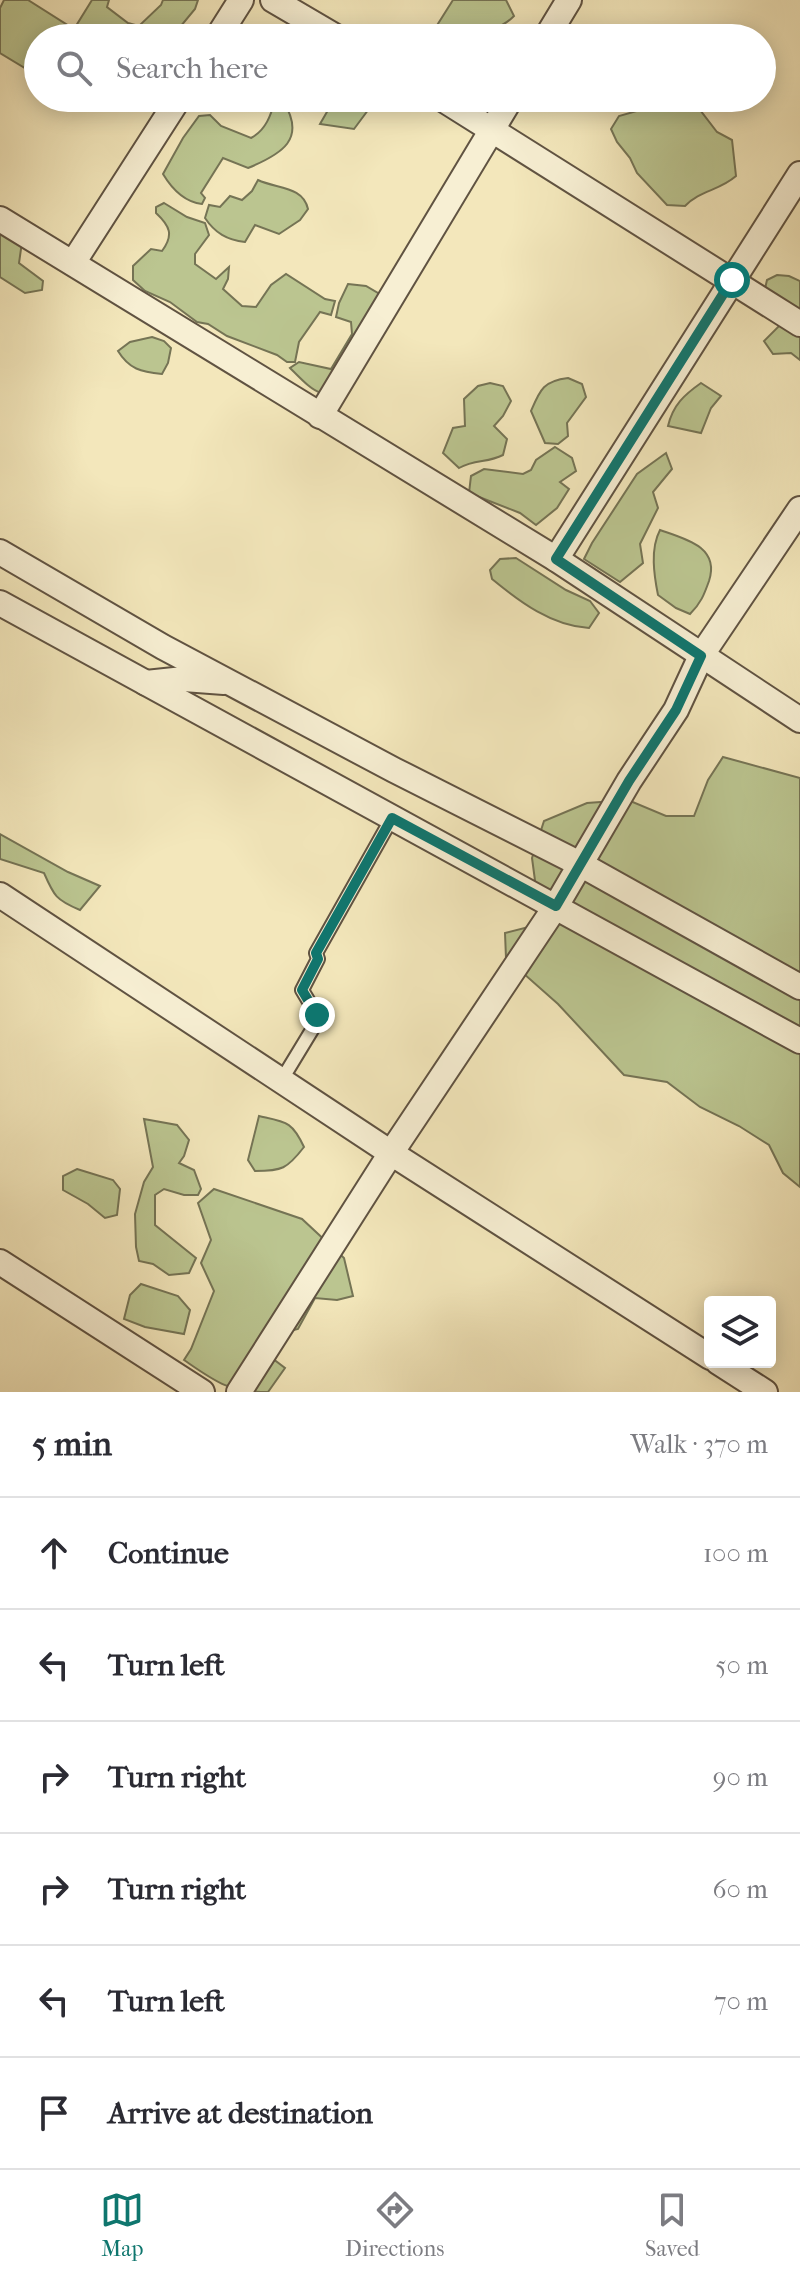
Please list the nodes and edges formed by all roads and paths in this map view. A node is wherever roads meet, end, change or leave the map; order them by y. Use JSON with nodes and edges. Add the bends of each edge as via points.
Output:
{"nodes":[{"id":1,"x":241,"y":0,"type":"edge"},
{"id":2,"x":273,"y":0,"type":"edge"},
{"id":3,"x":569,"y":0,"type":"edge"},
{"id":4,"x":226,"y":24,"type":"edge"},
{"id":5,"x":314,"y":24,"type":"edge"},
{"id":6,"x":554,"y":24,"type":"edge"},
{"id":7,"x":170,"y":112,"type":"edge"},
{"id":8,"x":465,"y":112,"type":"edge"},
{"id":9,"x":503,"y":112,"type":"edge"},
{"id":10,"x":493,"y":128,"type":"junction"},
{"id":11,"x":800,"y":174,"type":"edge"},
{"id":12,"x":0,"y":219,"type":"edge"},
{"id":13,"x":73,"y":263,"type":"junction"},
{"id":14,"x":732,"y":280,"type":"junction"},
{"id":15,"x":800,"y":324,"type":"edge"},
{"id":16,"x":320,"y":416,"type":"junction"},
{"id":17,"x":800,"y":509,"type":"edge"},
{"id":18,"x":0,"y":552,"type":"edge"},
{"id":19,"x":556,"y":559,"type":"junction"},
{"id":20,"x":0,"y":603,"type":"edge"},
{"id":21,"x":701,"y":656,"type":"junction"},
{"id":22,"x":146,"y":683,"type":"junction"},
{"id":23,"x":235,"y":683,"type":"junction"},
{"id":24,"x":800,"y":720,"type":"edge"},
{"id":25,"x":392,"y":818,"type":"junction"},
{"id":26,"x":580,"y":864,"type":"junction"},
{"id":27,"x":0,"y":895,"type":"edge"},
{"id":28,"x":556,"y":906,"type":"junction"},
{"id":29,"x":800,"y":987,"type":"edge"},
{"id":30,"x":800,"y":1041,"type":"edge"},
{"id":31,"x":281,"y":1081,"type":"junction"},
{"id":32,"x":391,"y":1153,"type":"junction"},
{"id":33,"x":0,"y":1262,"type":"edge"},
{"id":34,"x":704,"y":1353,"type":"edge"},
{"id":35,"x":727,"y":1368,"type":"edge"},
{"id":36,"x":202,"y":1392,"type":"edge"},
{"id":37,"x":239,"y":1392,"type":"edge"},
{"id":38,"x":765,"y":1392,"type":"edge"}],
"edges":[{"from":1,"to":4,"type":"street"},
{"from":2,"to":5,"type":"street"},
{"from":3,"to":6,"type":"street"},
{"from":7,"to":13,"type":"street"},
{"from":8,"to":10,"type":"street"},
{"from":9,"to":10,"type":"street"},
{"from":10,"to":14,"type":"street"},
{"from":10,"to":16,"type":"street"},
{"from":11,"to":14,"type":"street"},
{"from":12,"to":13,"type":"street"},
{"from":13,"to":16,"type":"street"},
{"from":14,"to":15,"type":"street"},
{"from":14,"to":19,"type":"street"},
{"from":16,"to":19,"type":"street"},
{"from":17,"to":21,"type":"street"},
{"from":18,"to":23,"type":"street"},
{"from":19,"to":21,"type":"street"},
{"from":20,"to":22,"type":"street"},
{"from":21,"to":24,"type":"street"},
{"from":21,"to":26,"type":"street","via":[[676,710]]},
{"from":22,"to":23,"type":"street"},
{"from":22,"to":25,"type":"street"},
{"from":23,"to":26,"type":"street"},
{"from":25,"to":28,"type":"street"},
{"from":25,"to":31,"type":"lane","via":[[316,953],[302,990],[318,1020]]},
{"from":26,"to":28,"type":"street"},
{"from":26,"to":29,"type":"street"},
{"from":27,"to":31,"type":"street"},
{"from":28,"to":30,"type":"street"},
{"from":28,"to":32,"type":"street"},
{"from":31,"to":32,"type":"street"},
{"from":32,"to":34,"type":"street"},
{"from":32,"to":37,"type":"street"},
{"from":33,"to":36,"type":"street"},
{"from":35,"to":38,"type":"street"}]}
